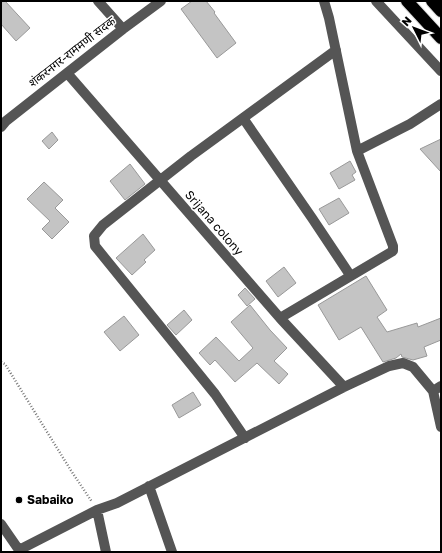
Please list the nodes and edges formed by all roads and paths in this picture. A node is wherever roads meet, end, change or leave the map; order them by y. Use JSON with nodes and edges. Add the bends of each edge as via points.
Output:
{"nodes":[{"id":1,"x":98,"y":1,"type":"edge"},
{"id":2,"x":161,"y":1,"type":"edge"},
{"id":3,"x":324,"y":1,"type":"edge"},
{"id":4,"x":376,"y":1,"type":"edge"},
{"id":5,"x":407,"y":1,"type":"edge"},
{"id":6,"x":432,"y":1,"type":"edge"},
{"id":7,"x":441,"y":11,"type":"edge"},
{"id":8,"x":123,"y":29,"type":"junction"},
{"id":9,"x":441,"y":38,"type":"edge"},
{"id":10,"x":336,"y":50,"type":"junction"},
{"id":11,"x":441,"y":71,"type":"edge"},
{"id":12,"x":67,"y":73,"type":"junction"},
{"id":13,"x":441,"y":104,"type":"edge"},
{"id":14,"x":243,"y":118,"type":"junction"},
{"id":15,"x":1,"y":127,"type":"edge"},
{"id":16,"x":357,"y":151,"type":"junction"},
{"id":17,"x":160,"y":180,"type":"junction"},
{"id":18,"x":350,"y":276,"type":"junction"},
{"id":19,"x":280,"y":318,"type":"junction"},
{"id":20,"x":1,"y":362,"type":"edge"},
{"id":21,"x":344,"y":387,"type":"junction"},
{"id":22,"x":437,"y":388,"type":"edge"},
{"id":23,"x":441,"y":426,"type":"edge"},
{"id":24,"x":245,"y":438,"type":"junction"},
{"id":25,"x":149,"y":486,"type":"junction"},
{"id":26,"x":97,"y":510,"type":"junction"},
{"id":27,"x":1,"y":524,"type":"edge"},
{"id":28,"x":19,"y":551,"type":"edge"},
{"id":29,"x":106,"y":552,"type":"edge"},
{"id":30,"x":172,"y":552,"type":"edge"}],
"edges":[{"from":1,"to":8,"type":"street"},
{"from":2,"to":8,"type":"street","name":"शंकरनगर-राममणी सदक"},
{"from":3,"to":10,"type":"street"},
{"from":4,"to":11,"type":"street"},
{"from":5,"to":9,"type":"highway"},
{"from":6,"to":7,"type":"highway"},
{"from":8,"to":12,"type":"street","name":"शंकरनगर-राममणी सदक"},
{"from":10,"to":14,"type":"street"},
{"from":10,"to":16,"type":"street"},
{"from":12,"to":15,"type":"street","name":"शंकरनगर-राममणी सदक"},
{"from":12,"to":17,"type":"street","name":"Srijana colony"},
{"from":13,"to":16,"type":"street","via":[[410,124]]},
{"from":14,"to":17,"type":"street"},
{"from":14,"to":18,"type":"street"},
{"from":16,"to":18,"type":"street","via":[[393,251]]},
{"from":17,"to":19,"type":"street","name":"Srijana colony"},
{"from":17,"to":24,"type":"street","via":[[103,225],[94,236],[95,246],[215,394]]},
{"from":18,"to":19,"type":"street"},
{"from":19,"to":21,"type":"street","name":"Srijana colony"},
{"from":20,"to":26,"type":"path","via":[[5,364]]},
{"from":21,"to":22,"type":"street","via":[[389,366],[403,363],[413,367]]},
{"from":21,"to":24,"type":"street"},
{"from":22,"to":23,"type":"street"},
{"from":24,"to":25,"type":"street"},
{"from":25,"to":26,"type":"street","via":[[117,503]]},
{"from":25,"to":30,"type":"street"},
{"from":26,"to":28,"type":"street"},
{"from":26,"to":29,"type":"street"},
{"from":27,"to":28,"type":"street"}]}
